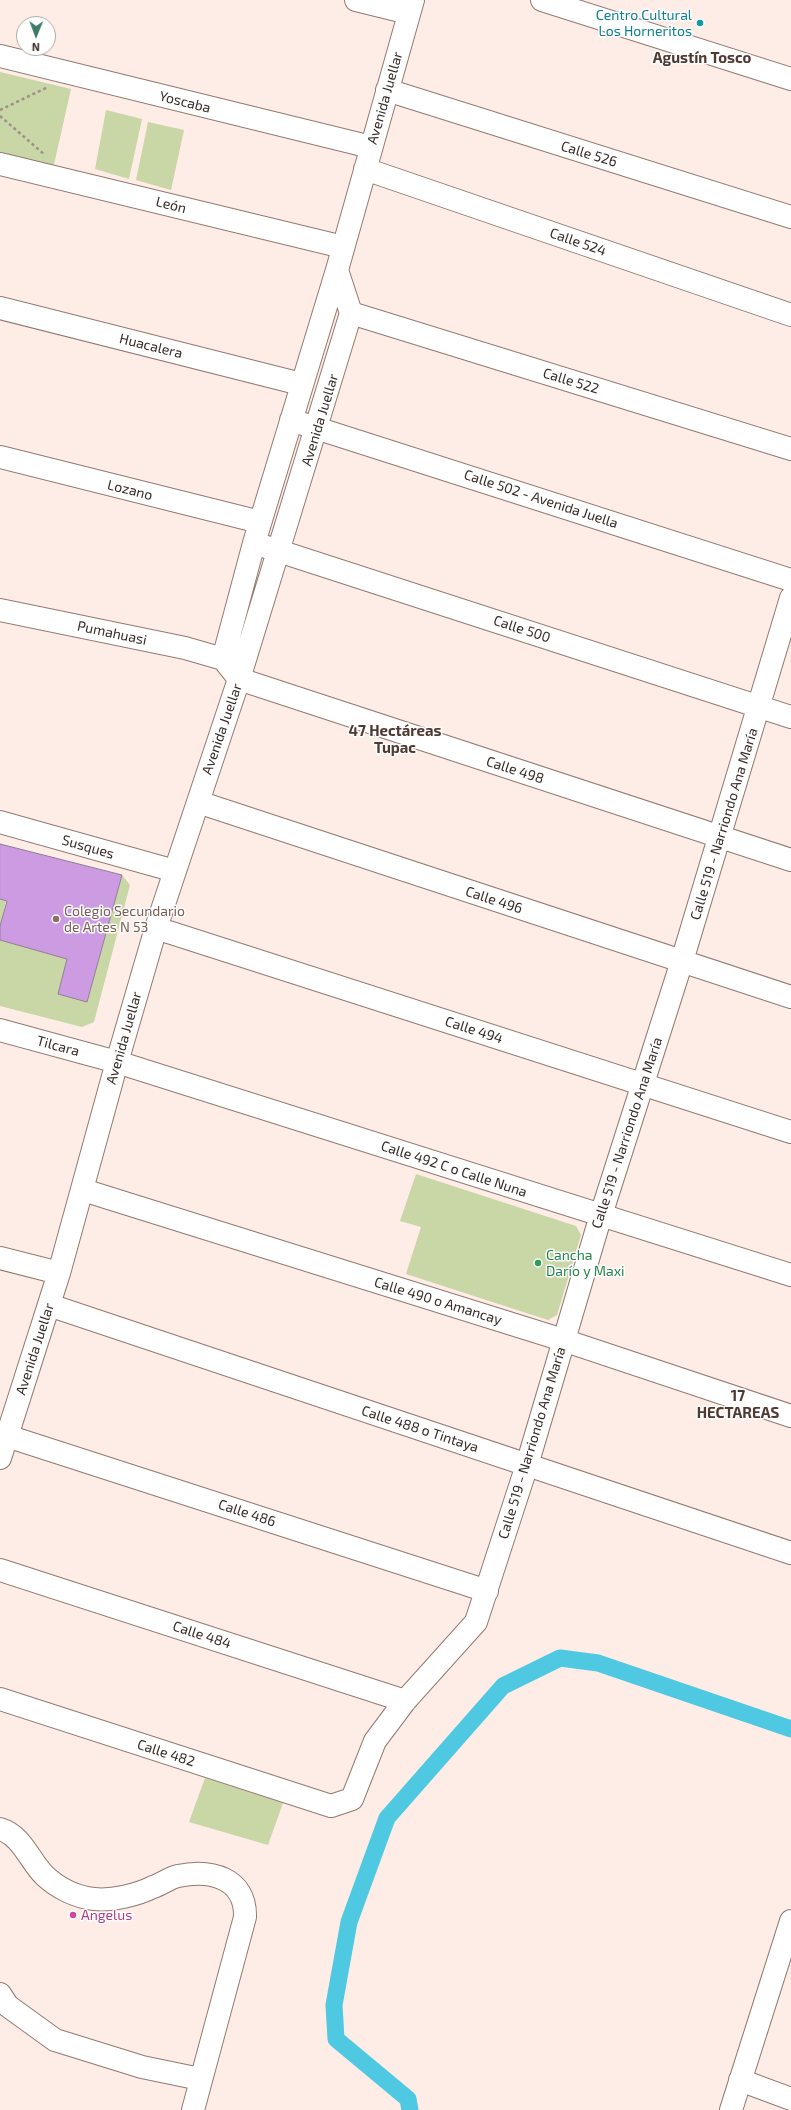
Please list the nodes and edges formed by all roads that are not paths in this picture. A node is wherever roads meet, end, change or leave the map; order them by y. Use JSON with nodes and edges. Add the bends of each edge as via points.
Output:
{"nodes":[{"id":1,"x":356,"y":0,"type":"edge"},
{"id":2,"x":542,"y":0,"type":"edge"},
{"id":3,"x":411,"y":7,"type":"edge"},
{"id":4,"x":0,"y":56,"type":"edge"},
{"id":5,"x":791,"y":79,"type":"edge"},
{"id":6,"x":387,"y":90,"type":"junction"},
{"id":7,"x":370,"y":147,"type":"junction"},
{"id":8,"x":0,"y":164,"type":"edge"},
{"id":9,"x":365,"y":169,"type":"junction"},
{"id":10,"x":791,"y":217,"type":"edge"},
{"id":11,"x":343,"y":247,"type":"junction"},
{"id":12,"x":337,"y":270,"type":"junction"},
{"id":13,"x":0,"y":308,"type":"edge"},
{"id":14,"x":352,"y":313,"type":"junction"},
{"id":15,"x":791,"y":315,"type":"edge"},
{"id":16,"x":301,"y":384,"type":"junction"},
{"id":17,"x":292,"y":420,"type":"junction"},
{"id":18,"x":318,"y":427,"type":"junction"},
{"id":19,"x":791,"y":449,"type":"edge"},
{"id":20,"x":0,"y":457,"type":"edge"},
{"id":21,"x":260,"y":522,"type":"junction"},
{"id":22,"x":254,"y":543,"type":"junction"},
{"id":23,"x":280,"y":550,"type":"junction"},
{"id":24,"x":791,"y":580,"type":"edge"},
{"id":25,"x":791,"y":598,"type":"edge"},
{"id":26,"x":0,"y":610,"type":"edge"},
{"id":27,"x":223,"y":659,"type":"junction"},
{"id":28,"x":239,"y":679,"type":"junction"},
{"id":29,"x":760,"y":707,"type":"junction"},
{"id":30,"x":791,"y":717,"type":"edge"},
{"id":31,"x":198,"y":802,"type":"junction"},
{"id":32,"x":0,"y":822,"type":"edge"},
{"id":33,"x":718,"y":837,"type":"junction"},
{"id":34,"x":791,"y":860,"type":"edge"},
{"id":35,"x":175,"y":871,"type":"junction"},
{"id":36,"x":156,"y":928,"type":"junction"},
{"id":37,"x":682,"y":961,"type":"junction"},
{"id":38,"x":791,"y":997,"type":"edge"},
{"id":39,"x":0,"y":1030,"type":"edge"},
{"id":40,"x":117,"y":1062,"type":"junction"},
{"id":41,"x":643,"y":1084,"type":"junction"},
{"id":42,"x":791,"y":1132,"type":"edge"},
{"id":43,"x":83,"y":1190,"type":"junction"},
{"id":44,"x":601,"y":1215,"type":"junction"},
{"id":45,"x":0,"y":1258,"type":"edge"},
{"id":46,"x":59,"y":1272,"type":"junction"},
{"id":47,"x":791,"y":1275,"type":"edge"},
{"id":48,"x":49,"y":1305,"type":"junction"},
{"id":49,"x":563,"y":1340,"type":"junction"},
{"id":50,"x":791,"y":1416,"type":"edge"},
{"id":51,"x":7,"y":1436,"type":"junction"},
{"id":52,"x":0,"y":1458,"type":"edge"},
{"id":53,"x":527,"y":1465,"type":"junction"},
{"id":54,"x":791,"y":1553,"type":"edge"},
{"id":55,"x":0,"y":1570,"type":"edge"},
{"id":56,"x":487,"y":1590,"type":"junction"},
{"id":57,"x":0,"y":1699,"type":"edge"},
{"id":58,"x":405,"y":1701,"type":"junction"},
{"id":59,"x":331,"y":1806,"type":"joint"},
{"id":60,"x":2,"y":1828,"type":"edge"},
{"id":61,"x":791,"y":1921,"type":"edge"},
{"id":62,"x":784,"y":1963,"type":"edge"},
{"id":63,"x":0,"y":1994,"type":"edge"},
{"id":64,"x":200,"y":2079,"type":"junction"},
{"id":65,"x":740,"y":2080,"type":"junction"},
{"id":66,"x":791,"y":2099,"type":"edge"},
{"id":67,"x":193,"y":2110,"type":"edge"},
{"id":68,"x":731,"y":2110,"type":"edge"}],
"edges":[{"from":1,"to":3,"type":"street"},
{"from":2,"to":5,"type":"street"},
{"from":3,"to":6,"type":"street","name":"Avenida Juellar"},
{"from":4,"to":7,"type":"street","name":"Yoscaba"},
{"from":6,"to":7,"type":"street","name":"Avenida Juellar"},
{"from":6,"to":10,"type":"street","name":"Calle 526"},
{"from":7,"to":9,"type":"street","name":"Avenida Juellar"},
{"from":8,"to":11,"type":"street","name":"León"},
{"from":9,"to":11,"type":"street","name":"Avenida Juellar"},
{"from":9,"to":15,"type":"street","name":"Calle 524"},
{"from":11,"to":12,"type":"street","name":"Avenida Juellar"},
{"from":12,"to":14,"type":"street"},
{"from":12,"to":16,"type":"street","name":"Avenida Juellar"},
{"from":13,"to":16,"type":"street","name":"Huacalera"},
{"from":14,"to":18,"type":"street","name":"Avenida Juellar"},
{"from":14,"to":19,"type":"street","name":"Calle 522"},
{"from":16,"to":17,"type":"street","name":"Avenida Juellar"},
{"from":17,"to":18,"type":"street","name":"Calle 502 - Avenida Juella"},
{"from":17,"to":21,"type":"street","name":"Avenida Juellar"},
{"from":18,"to":23,"type":"street","name":"Avenida Juellar"},
{"from":18,"to":24,"type":"street","name":"Calle 502 - Avenida Juella"},
{"from":20,"to":21,"type":"street","name":"Lozano"},
{"from":21,"to":22,"type":"street","name":"Avenida Juellar"},
{"from":22,"to":23,"type":"street","name":"Calle 500"},
{"from":22,"to":27,"type":"street","name":"Avenida Juellar"},
{"from":23,"to":28,"type":"street","name":"Avenida Juellar"},
{"from":23,"to":29,"type":"street","name":"Calle 500"},
{"from":25,"to":29,"type":"street","name":"Calle 519 - Narriondo Ana María"},
{"from":26,"to":27,"type":"street","name":"Pumahuasi","via":[[185,648]]},
{"from":27,"to":28,"type":"street"},
{"from":28,"to":31,"type":"street","name":"Avenida Juellar"},
{"from":28,"to":33,"type":"street","name":"Calle 498"},
{"from":29,"to":30,"type":"street","name":"Calle 500"},
{"from":29,"to":33,"type":"street","name":"Calle 519 - Narriondo Ana María"},
{"from":31,"to":35,"type":"street","name":"Avenida Juellar"},
{"from":31,"to":37,"type":"street","name":"Calle 496"},
{"from":32,"to":35,"type":"street","name":"Susques"},
{"from":33,"to":34,"type":"street","name":"Calle 498"},
{"from":33,"to":37,"type":"street","name":"Calle 519 - Narriondo Ana María"},
{"from":35,"to":36,"type":"street","name":"Avenida Juellar"},
{"from":36,"to":40,"type":"street","name":"Avenida Juellar"},
{"from":36,"to":41,"type":"street","name":"Calle 494"},
{"from":37,"to":38,"type":"street","name":"Calle 496"},
{"from":37,"to":41,"type":"street","name":"Calle 519 - Narriondo Ana María"},
{"from":39,"to":40,"type":"street","name":"Tilcara"},
{"from":40,"to":43,"type":"street","name":"Avenida Juellar"},
{"from":40,"to":44,"type":"street","name":"Calle 492 C o Calle Nuna"},
{"from":41,"to":42,"type":"street","name":"Calle 494"},
{"from":41,"to":44,"type":"street","name":"Calle 519 - Narriondo Ana María"},
{"from":43,"to":46,"type":"street","name":"Avenida Juellar"},
{"from":43,"to":49,"type":"street","name":"Calle 490 o Amancay"},
{"from":44,"to":47,"type":"street","name":"Calle 492 C o Calle Nuna"},
{"from":44,"to":49,"type":"street","name":"Calle 519 - Narriondo Ana María"},
{"from":45,"to":46,"type":"street"},
{"from":46,"to":48,"type":"street","name":"Avenida Juellar"},
{"from":48,"to":51,"type":"street","name":"Avenida Juellar"},
{"from":48,"to":53,"type":"street","name":"Calle 488 o Tintaya"},
{"from":49,"to":50,"type":"street","name":"Calle 490 o Amancay"},
{"from":49,"to":53,"type":"street","name":"Calle 519 - Narriondo Ana María"},
{"from":51,"to":52,"type":"street","name":"Avenida Juellar"},
{"from":51,"to":56,"type":"street","name":"Calle 486"},
{"from":53,"to":54,"type":"street","name":"Calle 488 o Tintaya"},
{"from":53,"to":56,"type":"street","name":"Calle 519 - Narriondo Ana María"},
{"from":55,"to":58,"type":"street","name":"Calle 484"},
{"from":56,"to":58,"type":"street","name":"Calle 519 - Narriondo Ana María","via":[[476,1622]]},
{"from":57,"to":59,"type":"street","name":"Calle 482"},
{"from":58,"to":59,"type":"street","name":"Calle 519 - Narriondo Ana María","via":[[376,1741],[352,1799]]},
{"from":60,"to":64,"type":"street","via":[[18,1840],[45,1876],[63,1889],[94,1899],[128,1895],[178,1876],[197,1874],[217,1876],[237,1888],[245,1904],[245,1917]]},
{"from":61,"to":62,"type":"street"},
{"from":62,"to":65,"type":"street"},
{"from":63,"to":64,"type":"street","via":[[8,2006],[55,2040],[142,2067]]},
{"from":64,"to":67,"type":"street"},
{"from":65,"to":66,"type":"street"},
{"from":65,"to":68,"type":"street"}]}
